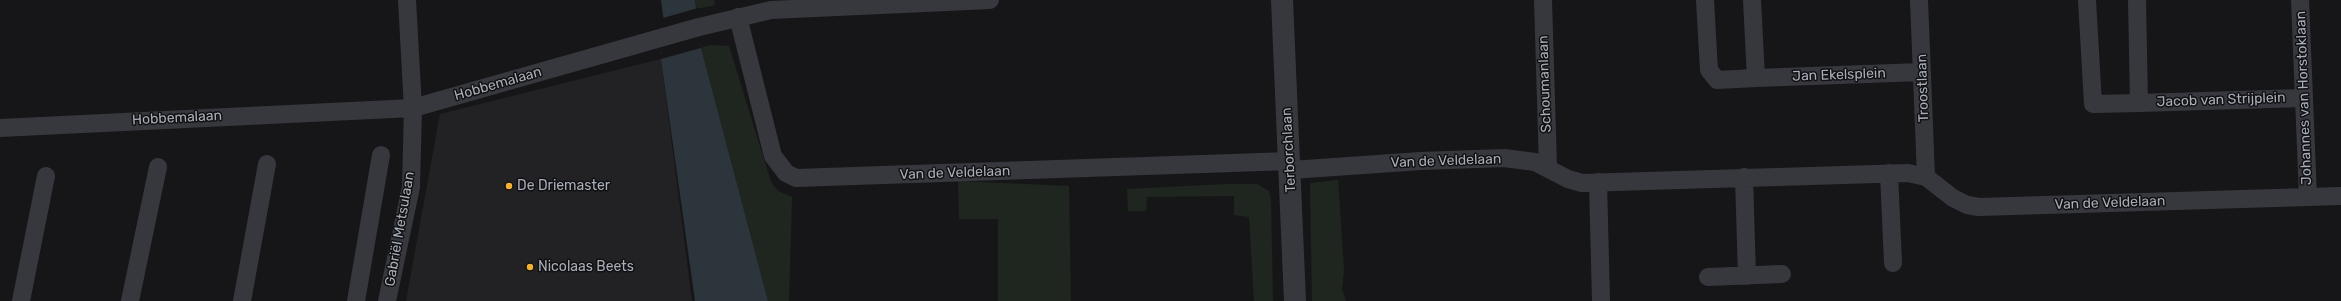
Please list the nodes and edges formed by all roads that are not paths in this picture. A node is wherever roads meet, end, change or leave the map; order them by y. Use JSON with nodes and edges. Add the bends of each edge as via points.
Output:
{"nodes":[{"id":1,"x":407,"y":0,"type":"edge"},
{"id":2,"x":990,"y":0,"type":"edge"},
{"id":3,"x":1282,"y":0,"type":"edge"},
{"id":4,"x":1543,"y":0,"type":"edge"},
{"id":5,"x":1705,"y":0,"type":"edge"},
{"id":6,"x":1752,"y":0,"type":"edge"},
{"id":7,"x":1919,"y":0,"type":"edge"},
{"id":8,"x":2087,"y":0,"type":"edge"},
{"id":9,"x":2137,"y":0,"type":"edge"},
{"id":10,"x":2300,"y":0,"type":"edge"},
{"id":11,"x":940,"y":1,"type":"edge"},
{"id":12,"x":741,"y":11,"type":"edge"},
{"id":13,"x":1922,"y":72,"type":"junction"},
{"id":14,"x":1756,"y":78,"type":"junction"},
{"id":15,"x":2303,"y":98,"type":"junction"},
{"id":16,"x":2139,"y":103,"type":"junction"},
{"id":17,"x":413,"y":108,"type":"junction"},
{"id":18,"x":0,"y":128,"type":"edge"},
{"id":19,"x":381,"y":155,"type":"dead end"},
{"id":20,"x":267,"y":164,"type":"dead end"},
{"id":21,"x":1290,"y":166,"type":"junction"},
{"id":22,"x":158,"y":167,"type":"dead end"},
{"id":23,"x":1548,"y":167,"type":"junction"},
{"id":24,"x":1889,"y":173,"type":"junction"},
{"id":25,"x":46,"y":176,"type":"dead end"},
{"id":26,"x":1744,"y":177,"type":"junction"},
{"id":27,"x":1926,"y":177,"type":"junction"},
{"id":28,"x":1598,"y":182,"type":"junction"},
{"id":29,"x":2341,"y":196,"type":"edge"},
{"id":30,"x":2308,"y":197,"type":"junction"},
{"id":31,"x":1893,"y":263,"type":"dead end"},
{"id":32,"x":1782,"y":274,"type":"dead end"},
{"id":33,"x":1747,"y":276,"type":"junction"},
{"id":34,"x":1708,"y":277,"type":"dead end"},
{"id":35,"x":21,"y":301,"type":"edge"},
{"id":36,"x":130,"y":301,"type":"edge"},
{"id":37,"x":242,"y":301,"type":"edge"},
{"id":38,"x":356,"y":301,"type":"edge"},
{"id":39,"x":387,"y":301,"type":"edge"},
{"id":40,"x":1295,"y":301,"type":"edge"},
{"id":41,"x":1601,"y":301,"type":"edge"}],
"edges":[{"from":1,"to":17,"type":"street","name":"Gabriël Metsulaan"},
{"from":2,"to":11,"type":"street","name":"Hobbemalaan"},
{"from":3,"to":21,"type":"street","name":"Terborchlaan"},
{"from":4,"to":23,"type":"street","name":"Schoumanlaan"},
{"from":5,"to":14,"type":"street","name":"Jan Ekelsplein","via":[[1708,70],[1717,80]]},
{"from":6,"to":14,"type":"street"},
{"from":7,"to":13,"type":"street","name":"Troostlaan"},
{"from":8,"to":16,"type":"street","name":"Jacob van Strijplein","via":[[2093,104]]},
{"from":9,"to":16,"type":"street","name":"Jacob van Strijplein"},
{"from":10,"to":15,"type":"street","name":"Johannes van Horstoklaan"},
{"from":11,"to":12,"type":"street","name":"Hobbemalaan"},
{"from":12,"to":17,"type":"street","name":"Hobbemalaan","via":[[662,38]]},
{"from":12,"to":21,"type":"street","name":"Van de Veldelaan","via":[[773,156],[786,173],[796,178]]},
{"from":13,"to":14,"type":"street","name":"Jan Ekelsplein"},
{"from":13,"to":27,"type":"street","name":"Troostlaan"},
{"from":15,"to":16,"type":"street","name":"Jacob van Strijplein"},
{"from":15,"to":30,"type":"street","name":"Johannes van Horstoklaan"},
{"from":17,"to":18,"type":"street","name":"Hobbemalaan"},
{"from":17,"to":39,"type":"street","name":"Gabriël Metsulaan","via":[[411,187]]},
{"from":19,"to":38,"type":"street"},
{"from":20,"to":37,"type":"street"},
{"from":21,"to":23,"type":"street","name":"Van de Veldelaan","via":[[1492,158],[1523,159]]},
{"from":21,"to":40,"type":"street","name":"Terborchlaan"},
{"from":22,"to":36,"type":"street"},
{"from":23,"to":28,"type":"street","name":"Van de Veldelaan","via":[[1575,181]]},
{"from":24,"to":26,"type":"street","name":"Van de Veldelaan"},
{"from":24,"to":27,"type":"street","name":"Van de Veldelaan","via":[[1908,173]]},
{"from":24,"to":31,"type":"street"},
{"from":25,"to":35,"type":"street"},
{"from":26,"to":28,"type":"street","name":"Van de Veldelaan"},
{"from":26,"to":33,"type":"street"},
{"from":27,"to":30,"type":"street","name":"Van de Veldelaan","via":[[1953,198],[1980,208]]},
{"from":28,"to":41,"type":"street"},
{"from":29,"to":30,"type":"street","name":"Van de Veldelaan"},
{"from":32,"to":33,"type":"street"},
{"from":33,"to":34,"type":"street"}]}
